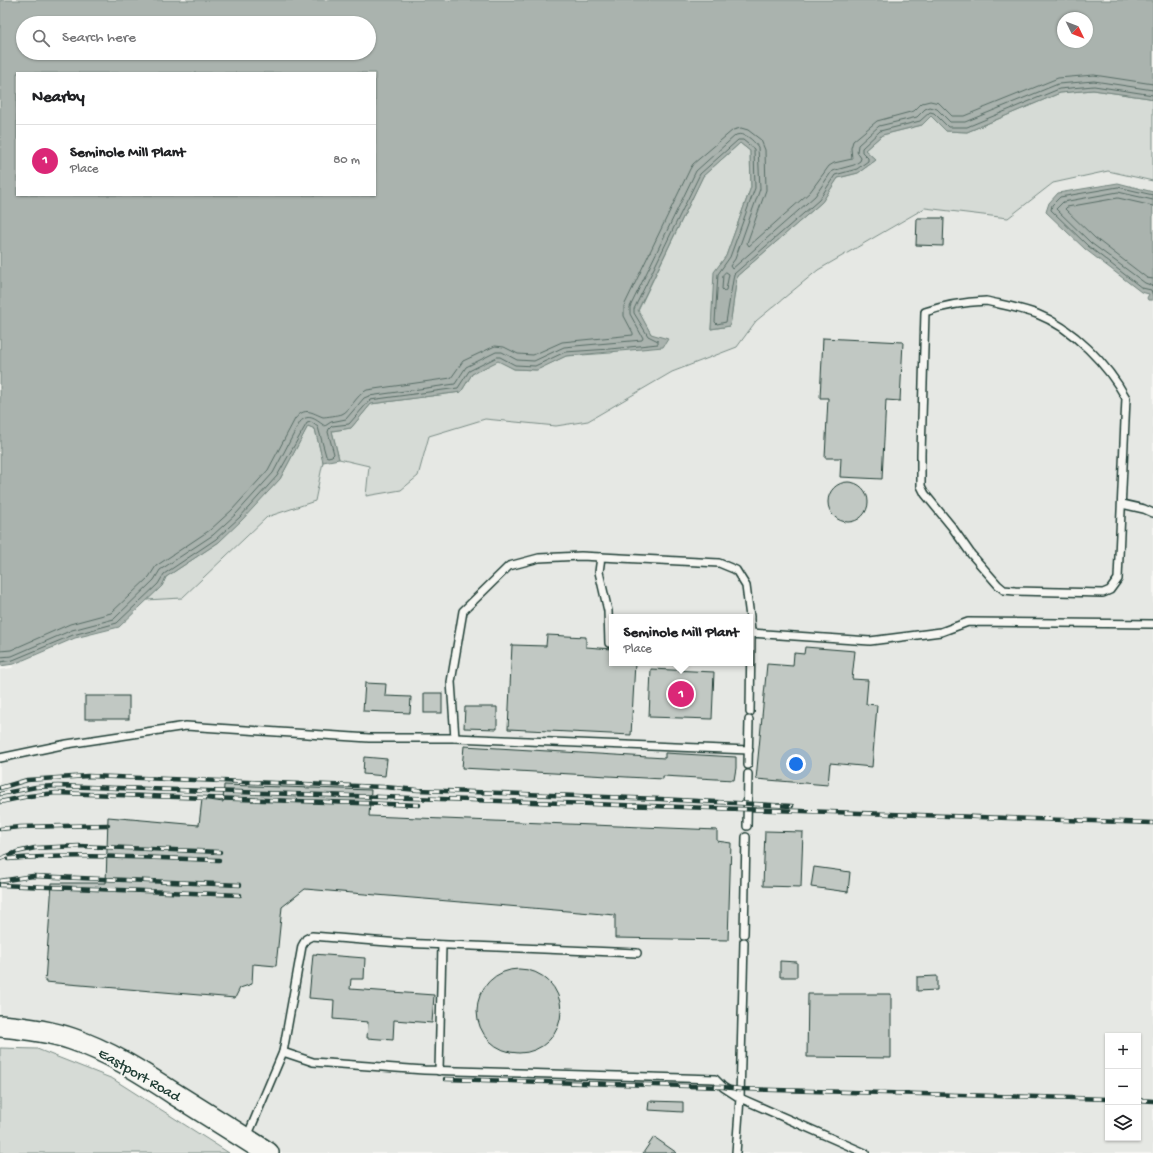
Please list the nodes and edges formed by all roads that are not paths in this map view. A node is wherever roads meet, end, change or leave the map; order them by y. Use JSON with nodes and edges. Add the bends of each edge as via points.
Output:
{"nodes":[{"id":1,"x":1122,"y":504,"type":"junction"},
{"id":2,"x":1153,"y":513,"type":"edge"},
{"id":3,"x":601,"y":557,"type":"junction"},
{"id":4,"x":750,"y":614,"type":"edge"},
{"id":5,"x":1153,"y":624,"type":"edge"},
{"id":6,"x":753,"y":633,"type":"edge"},
{"id":7,"x":609,"y":643,"type":"dead end"},
{"id":8,"x":751,"y":666,"type":"edge"},
{"id":9,"x":750,"y":712,"type":"dead end"},
{"id":10,"x":749,"y":720,"type":"dead end"},
{"id":11,"x":455,"y":738,"type":"junction"},
{"id":12,"x":749,"y":750,"type":"junction"},
{"id":13,"x":0,"y":758,"type":"edge"},
{"id":14,"x":748,"y":765,"type":"dead end"},
{"id":15,"x":748,"y":774,"type":"dead end"},
{"id":16,"x":747,"y":826,"type":"dead end"},
{"id":17,"x":746,"y":837,"type":"dead end"},
{"id":18,"x":744,"y":934,"type":"dead end"},
{"id":19,"x":744,"y":942,"type":"dead end"},
{"id":20,"x":442,"y":945,"type":"junction"},
{"id":21,"x":637,"y":953,"type":"dead end"},
{"id":22,"x":0,"y":1026,"type":"edge"},
{"id":23,"x":283,"y":1052,"type":"junction"},
{"id":24,"x":439,"y":1071,"type":"junction"},
{"id":25,"x":740,"y":1098,"type":"junction"},
{"id":26,"x":246,"y":1139,"type":"junction"},
{"id":27,"x":268,"y":1153,"type":"edge"},
{"id":28,"x":736,"y":1153,"type":"edge"},
{"id":29,"x":865,"y":1153,"type":"edge"}],
"edges":[{"from":1,"to":1,"type":"lane","via":[[1126,398],[1119,385],[1085,345],[1066,330],[1037,314],[986,301],[941,306],[925,312],[921,486],[998,586],[1016,592],[1103,593],[1110,590],[1118,579]]},
{"from":1,"to":2,"type":"lane"},
{"from":3,"to":4,"type":"lane","via":[[719,563],[736,570],[746,586]]},
{"from":3,"to":7,"type":"lane","via":[[599,572],[609,619]]},
{"from":3,"to":11,"type":"lane","via":[[539,558],[509,566],[463,611],[451,682]]},
{"from":5,"to":6,"type":"lane","via":[[968,622],[941,632],[870,641]]},
{"from":8,"to":9,"type":"lane"},
{"from":10,"to":12,"type":"lane"},
{"from":11,"to":12,"type":"lane"},
{"from":11,"to":13,"type":"lane","via":[[369,738],[186,726],[67,744]]},
{"from":12,"to":14,"type":"lane"},
{"from":15,"to":16,"type":"lane"},
{"from":17,"to":18,"type":"lane"},
{"from":19,"to":25,"type":"lane"},
{"from":20,"to":21,"type":"lane"},
{"from":20,"to":23,"type":"lane","via":[[312,936],[306,939],[302,946]]},
{"from":20,"to":24,"type":"lane"},
{"from":22,"to":26,"type":"main road","name":"Eastport Road","via":[[45,1032],[71,1038],[92,1047],[140,1072]]},
{"from":23,"to":24,"type":"lane","via":[[313,1062]]},
{"from":23,"to":26,"type":"lane"},
{"from":24,"to":25,"type":"lane","via":[[715,1080]]},
{"from":25,"to":28,"type":"lane"},
{"from":25,"to":29,"type":"lane"},
{"from":26,"to":27,"type":"main road","name":"Eastport Road"}]}
